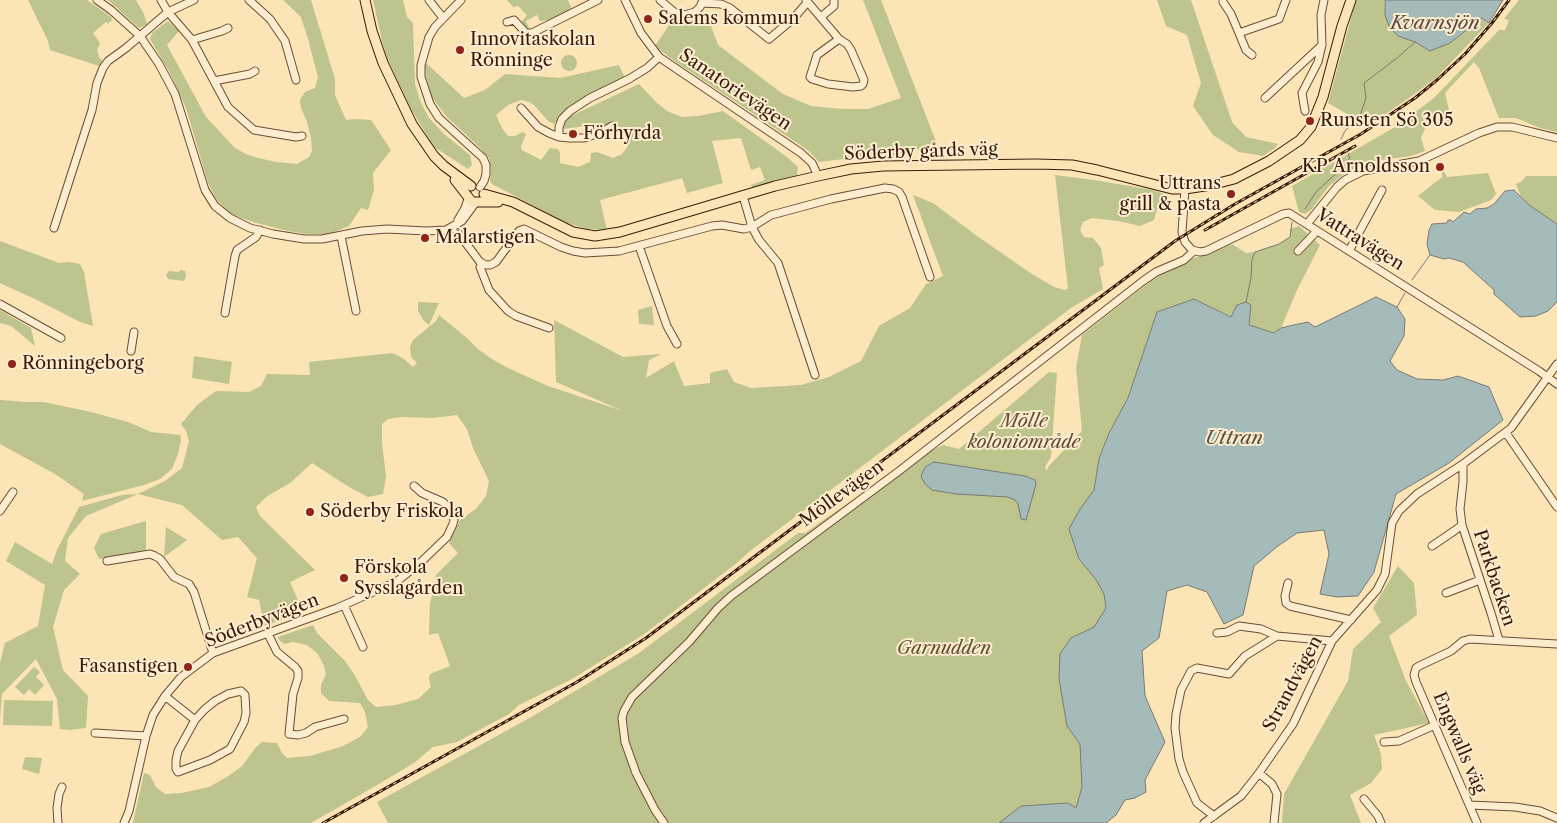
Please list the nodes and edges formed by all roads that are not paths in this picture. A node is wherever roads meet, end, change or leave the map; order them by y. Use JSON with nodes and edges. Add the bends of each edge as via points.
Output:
{"nodes":[{"id":1,"x":98,"y":0,"type":"edge"},
{"id":2,"x":161,"y":0,"type":"edge"},
{"id":3,"x":194,"y":0,"type":"edge"},
{"id":4,"x":249,"y":0,"type":"edge"},
{"id":5,"x":365,"y":0,"type":"edge"},
{"id":6,"x":430,"y":0,"type":"edge"},
{"id":7,"x":461,"y":0,"type":"edge"},
{"id":8,"x":598,"y":0,"type":"edge"},
{"id":9,"x":625,"y":0,"type":"edge"},
{"id":10,"x":660,"y":0,"type":"edge"},
{"id":11,"x":834,"y":0,"type":"edge"},
{"id":12,"x":1286,"y":0,"type":"edge"},
{"id":13,"x":1324,"y":0,"type":"edge"},
{"id":14,"x":1351,"y":0,"type":"edge"},
{"id":15,"x":702,"y":1,"type":"edge"},
{"id":16,"x":1223,"y":2,"type":"dead end"},
{"id":17,"x":805,"y":3,"type":"edge"},
{"id":18,"x":168,"y":12,"type":"junction"},
{"id":19,"x":821,"y":17,"type":"junction"},
{"id":20,"x":443,"y":18,"type":"junction"},
{"id":21,"x":507,"y":22,"type":"dead end"},
{"id":22,"x":228,"y":28,"type":"dead end"},
{"id":23,"x":1240,"y":33,"type":"junction"},
{"id":24,"x":140,"y":36,"type":"junction"},
{"id":25,"x":839,"y":39,"type":"junction"},
{"id":26,"x":192,"y":40,"type":"junction"},
{"id":27,"x":1322,"y":45,"type":"junction"},
{"id":28,"x":1252,"y":55,"type":"dead end"},
{"id":29,"x":659,"y":58,"type":"junction"},
{"id":30,"x":256,"y":71,"type":"dead end"},
{"id":31,"x":296,"y":80,"type":"dead end"},
{"id":32,"x":214,"y":81,"type":"junction"},
{"id":33,"x":1265,"y":98,"type":"dead end"},
{"id":34,"x":521,"y":108,"type":"dead end"},
{"id":35,"x":1305,"y":112,"type":"dead end"},
{"id":36,"x":562,"y":119,"type":"junction"},
{"id":37,"x":612,"y":126,"type":"dead end"},
{"id":38,"x":549,"y":133,"type":"junction"},
{"id":39,"x":302,"y":136,"type":"dead end"},
{"id":40,"x":559,"y":137,"type":"junction"},
{"id":41,"x":1557,"y":138,"type":"edge"},
{"id":42,"x":818,"y":176,"type":"junction"},
{"id":43,"x":1185,"y":189,"type":"junction"},
{"id":44,"x":1382,"y":190,"type":"dead end"},
{"id":45,"x":475,"y":194,"type":"junction"},
{"id":46,"x":743,"y":196,"type":"junction"},
{"id":47,"x":1307,"y":224,"type":"junction"},
{"id":48,"x":453,"y":226,"type":"junction"},
{"id":49,"x":54,"y":228,"type":"dead end"},
{"id":50,"x":752,"y":228,"type":"junction"},
{"id":51,"x":260,"y":230,"type":"junction"},
{"id":52,"x":1316,"y":234,"type":"junction"},
{"id":53,"x":341,"y":236,"type":"junction"},
{"id":54,"x":638,"y":246,"type":"junction"},
{"id":55,"x":1194,"y":251,"type":"junction"},
{"id":56,"x":1298,"y":251,"type":"dead end"},
{"id":57,"x":1349,"y":251,"type":"junction"},
{"id":58,"x":482,"y":263,"type":"junction"},
{"id":59,"x":930,"y":277,"type":"dead end"},
{"id":60,"x":0,"y":304,"type":"edge"},
{"id":61,"x":356,"y":312,"type":"dead end"},
{"id":62,"x":225,"y":313,"type":"dead end"},
{"id":63,"x":549,"y":328,"type":"dead end"},
{"id":64,"x":134,"y":332,"type":"dead end"},
{"id":65,"x":61,"y":338,"type":"dead end"},
{"id":66,"x":678,"y":344,"type":"dead end"},
{"id":67,"x":131,"y":351,"type":"dead end"},
{"id":68,"x":1557,"y":364,"type":"edge"},
{"id":69,"x":815,"y":375,"type":"dead end"},
{"id":70,"x":1547,"y":376,"type":"junction"},
{"id":71,"x":1557,"y":384,"type":"edge"},
{"id":72,"x":1506,"y":433,"type":"junction"},
{"id":73,"x":1463,"y":464,"type":"junction"},
{"id":74,"x":414,"y":486,"type":"dead end"},
{"id":75,"x":13,"y":492,"type":"dead end"},
{"id":76,"x":1557,"y":507,"type":"edge"},
{"id":77,"x":0,"y":511,"type":"edge"},
{"id":78,"x":1462,"y":524,"type":"junction"},
{"id":79,"x":1432,"y":546,"type":"dead end"},
{"id":80,"x":107,"y":561,"type":"dead end"},
{"id":81,"x":1480,"y":580,"type":"junction"},
{"id":82,"x":1288,"y":582,"type":"dead end"},
{"id":83,"x":1446,"y":593,"type":"dead end"},
{"id":84,"x":344,"y":605,"type":"junction"},
{"id":85,"x":1350,"y":620,"type":"junction"},
{"id":86,"x":1218,"y":633,"type":"dead end"},
{"id":87,"x":268,"y":634,"type":"junction"},
{"id":88,"x":1277,"y":636,"type":"junction"},
{"id":89,"x":1499,"y":640,"type":"junction"},
{"id":90,"x":1332,"y":641,"type":"junction"},
{"id":91,"x":1557,"y":644,"type":"edge"},
{"id":92,"x":363,"y":647,"type":"dead end"},
{"id":93,"x":213,"y":653,"type":"junction"},
{"id":94,"x":165,"y":696,"type":"junction"},
{"id":95,"x":344,"y":719,"type":"dead end"},
{"id":96,"x":195,"y":720,"type":"junction"},
{"id":97,"x":1435,"y":725,"type":"junction"},
{"id":98,"x":96,"y":734,"type":"dead end"},
{"id":99,"x":146,"y":736,"type":"junction"},
{"id":100,"x":1384,"y":742,"type":"dead end"},
{"id":101,"x":1259,"y":773,"type":"junction"},
{"id":102,"x":62,"y":787,"type":"dead end"},
{"id":103,"x":1364,"y":799,"type":"dead end"},
{"id":104,"x":1470,"y":805,"type":"junction"},
{"id":105,"x":1214,"y":816,"type":"junction"},
{"id":106,"x":1557,"y":818,"type":"edge"},
{"id":107,"x":58,"y":823,"type":"edge"},
{"id":108,"x":124,"y":823,"type":"edge"},
{"id":109,"x":664,"y":823,"type":"edge"},
{"id":110,"x":1204,"y":823,"type":"edge"},
{"id":111,"x":1274,"y":823,"type":"edge"},
{"id":112,"x":1381,"y":823,"type":"edge"},
{"id":113,"x":1477,"y":823,"type":"edge"}],
"edges":[{"from":1,"to":24,"type":"street"},
{"from":2,"to":18,"type":"street"},
{"from":3,"to":18,"type":"street"},
{"from":4,"to":31,"type":"street","via":[[270,19],[286,41]]},
{"from":5,"to":45,"type":"main road","via":[[378,48],[404,108],[434,156]]},
{"from":6,"to":20,"type":"street"},
{"from":7,"to":20,"type":"street"},
{"from":8,"to":21,"type":"street","via":[[532,33],[526,32],[514,20]]},
{"from":9,"to":29,"type":"street","name":"Sanatorievägen","via":[[641,34]]},
{"from":10,"to":15,"type":"street","via":[[674,12],[684,14],[695,12]]},
{"from":11,"to":19,"type":"street","via":[[834,6]]},
{"from":12,"to":23,"type":"street","via":[[1279,19]]},
{"from":13,"to":27,"type":"street"},
{"from":14,"to":43,"type":"main road","name":"Söderby gårds väg","via":[[1323,97],[1311,127],[1300,140],[1269,162],[1234,179]]},
{"from":15,"to":17,"type":"street","via":[[730,8],[769,39],[793,20]]},
{"from":16,"to":23,"type":"street"},
{"from":17,"to":19,"type":"street"},
{"from":18,"to":24,"type":"street"},
{"from":18,"to":26,"type":"street"},
{"from":19,"to":25,"type":"street"},
{"from":20,"to":45,"type":"street","via":[[425,48],[423,84],[439,118],[483,158],[486,165]]},
{"from":22,"to":26,"type":"street"},
{"from":23,"to":28,"type":"street","via":[[1246,50]]},
{"from":24,"to":49,"type":"street","via":[[108,61],[100,73],[92,110]]},
{"from":24,"to":51,"type":"street","via":[[175,94],[205,190],[224,214]]},
{"from":25,"to":25,"type":"street","via":[[853,54],[864,80],[861,86],[828,84],[810,76],[817,55]]},
{"from":26,"to":32,"type":"street"},
{"from":27,"to":33,"type":"street"},
{"from":27,"to":35,"type":"street","via":[[1318,62],[1302,93]]},
{"from":29,"to":36,"type":"street","via":[[629,79],[580,104]]},
{"from":29,"to":42,"type":"street","name":"Sanatorievägen","via":[[801,153],[812,163]]},
{"from":30,"to":32,"type":"street"},
{"from":32,"to":39,"type":"street","via":[[228,107],[254,130]]},
{"from":34,"to":38,"type":"street","via":[[534,123]]},
{"from":36,"to":38,"type":"street"},
{"from":36,"to":40,"type":"street"},
{"from":37,"to":40,"type":"street","via":[[584,138]]},
{"from":38,"to":40,"type":"street"},
{"from":41,"to":47,"type":"street","via":[[1512,127],[1497,128],[1419,161],[1363,171],[1337,187]]},
{"from":42,"to":43,"type":"main road","name":"Söderby gårds väg","via":[[883,166],[1059,165]]},
{"from":42,"to":46,"type":"main road","name":"Söderby gårds väg"},
{"from":43,"to":55,"type":"street","via":[[1183,236]]},
{"from":44,"to":57,"type":"street"},
{"from":45,"to":46,"type":"main road","name":"Söderby gårds väg","via":[[492,201],[522,206],[573,232],[595,236],[620,232]]},
{"from":45,"to":48,"type":"street"},
{"from":46,"to":50,"type":"street"},
{"from":47,"to":52,"type":"street","name":"Vattravägen"},
{"from":47,"to":55,"type":"street","name":"Vattravägen","via":[[1293,214],[1283,214],[1206,251]]},
{"from":48,"to":53,"type":"street","via":[[440,231],[387,228]]},
{"from":48,"to":58,"type":"street"},
{"from":50,"to":54,"type":"street","via":[[741,230],[712,226]]},
{"from":50,"to":59,"type":"street","via":[[771,215],[831,199],[893,189],[902,197]]},
{"from":50,"to":69,"type":"street","via":[[778,263]]},
{"from":51,"to":53,"type":"street","via":[[304,239]]},
{"from":51,"to":62,"type":"street","via":[[256,237],[237,250]]},
{"from":52,"to":56,"type":"street"},
{"from":52,"to":57,"type":"street","name":"Vattravägen"},
{"from":53,"to":61,"type":"street"},
{"from":54,"to":58,"type":"street","via":[[619,251],[579,252],[524,229],[494,264]]},
{"from":54,"to":66,"type":"street","via":[[667,326]]},
{"from":55,"to":109,"type":"street","name":"Möllevägen","via":[[1184,260],[1149,276],[899,471],[731,596],[690,642],[636,692],[622,718],[625,742],[636,773]]},
{"from":57,"to":70,"type":"street","name":"Vattravägen"},
{"from":58,"to":63,"type":"street","via":[[480,267],[489,290],[508,311]]},
{"from":60,"to":65,"type":"street"},
{"from":64,"to":67,"type":"street"},
{"from":68,"to":70,"type":"street","name":"Strandvägen"},
{"from":70,"to":71,"type":"street","name":"Vattravägen"},
{"from":70,"to":72,"type":"street","name":"Strandvägen"},
{"from":72,"to":73,"type":"street","name":"Strandvägen"},
{"from":72,"to":76,"type":"street"},
{"from":73,"to":78,"type":"street","name":"Parkbacken"},
{"from":73,"to":85,"type":"street","name":"Strandvägen","via":[[1399,511],[1392,523],[1386,568],[1377,590]]},
{"from":74,"to":84,"type":"street","name":"Söderbyvägen","via":[[443,502],[451,511],[454,520],[447,537],[419,564],[392,583]]},
{"from":75,"to":77,"type":"street"},
{"from":78,"to":79,"type":"street","name":"Parkbacken"},
{"from":78,"to":81,"type":"street","name":"Parkbacken"},
{"from":80,"to":93,"type":"street","via":[[150,554],[160,559],[174,577],[189,584]]},
{"from":81,"to":83,"type":"street"},
{"from":81,"to":89,"type":"street","name":"Parkbacken"},
{"from":82,"to":85,"type":"street","via":[[1285,596],[1290,606]]},
{"from":84,"to":87,"type":"street","name":"Söderbyvägen"},
{"from":84,"to":92,"type":"street"},
{"from":85,"to":90,"type":"street","name":"Strandvägen"},
{"from":86,"to":88,"type":"street","via":[[1239,626],[1262,629]]},
{"from":87,"to":93,"type":"street","name":"Söderbyvägen"},
{"from":87,"to":95,"type":"street","via":[[277,652],[298,672],[289,734],[306,733],[315,727]]},
{"from":88,"to":90,"type":"street"},
{"from":88,"to":105,"type":"street","via":[[1245,656],[1229,674],[1197,668],[1190,671],[1181,690],[1176,721],[1179,759],[1197,803]]},
{"from":89,"to":91,"type":"street"},
{"from":89,"to":97,"type":"street","name":"Engwalls väg","via":[[1466,640],[1419,666],[1414,674]]},
{"from":90,"to":101,"type":"street","name":"Strandvägen","via":[[1293,724]]},
{"from":93,"to":94,"type":"street","name":"Söderbyvägen","via":[[181,677]]},
{"from":94,"to":96,"type":"street"},
{"from":94,"to":99,"type":"street","name":"Söderbyvägen"},
{"from":96,"to":96,"type":"street","via":[[178,750],[178,772],[230,749],[244,722],[245,695],[241,691],[228,694]]},
{"from":97,"to":100,"type":"street","via":[[1399,741]]},
{"from":97,"to":104,"type":"street","name":"Engwalls väg"},
{"from":98,"to":99,"type":"street"},
{"from":99,"to":108,"type":"street","name":"Söderbyvägen"},
{"from":101,"to":105,"type":"street","name":"Strandvägen","via":[[1241,796]]},
{"from":101,"to":111,"type":"street","via":[[1272,784],[1276,794]]},
{"from":102,"to":107,"type":"street","via":[[57,808]]},
{"from":103,"to":112,"type":"street"},
{"from":104,"to":106,"type":"street","via":[[1515,807]]},
{"from":104,"to":113,"type":"street","name":"Engwalls väg"},
{"from":105,"to":110,"type":"street","name":"Strandvägen"}]}
